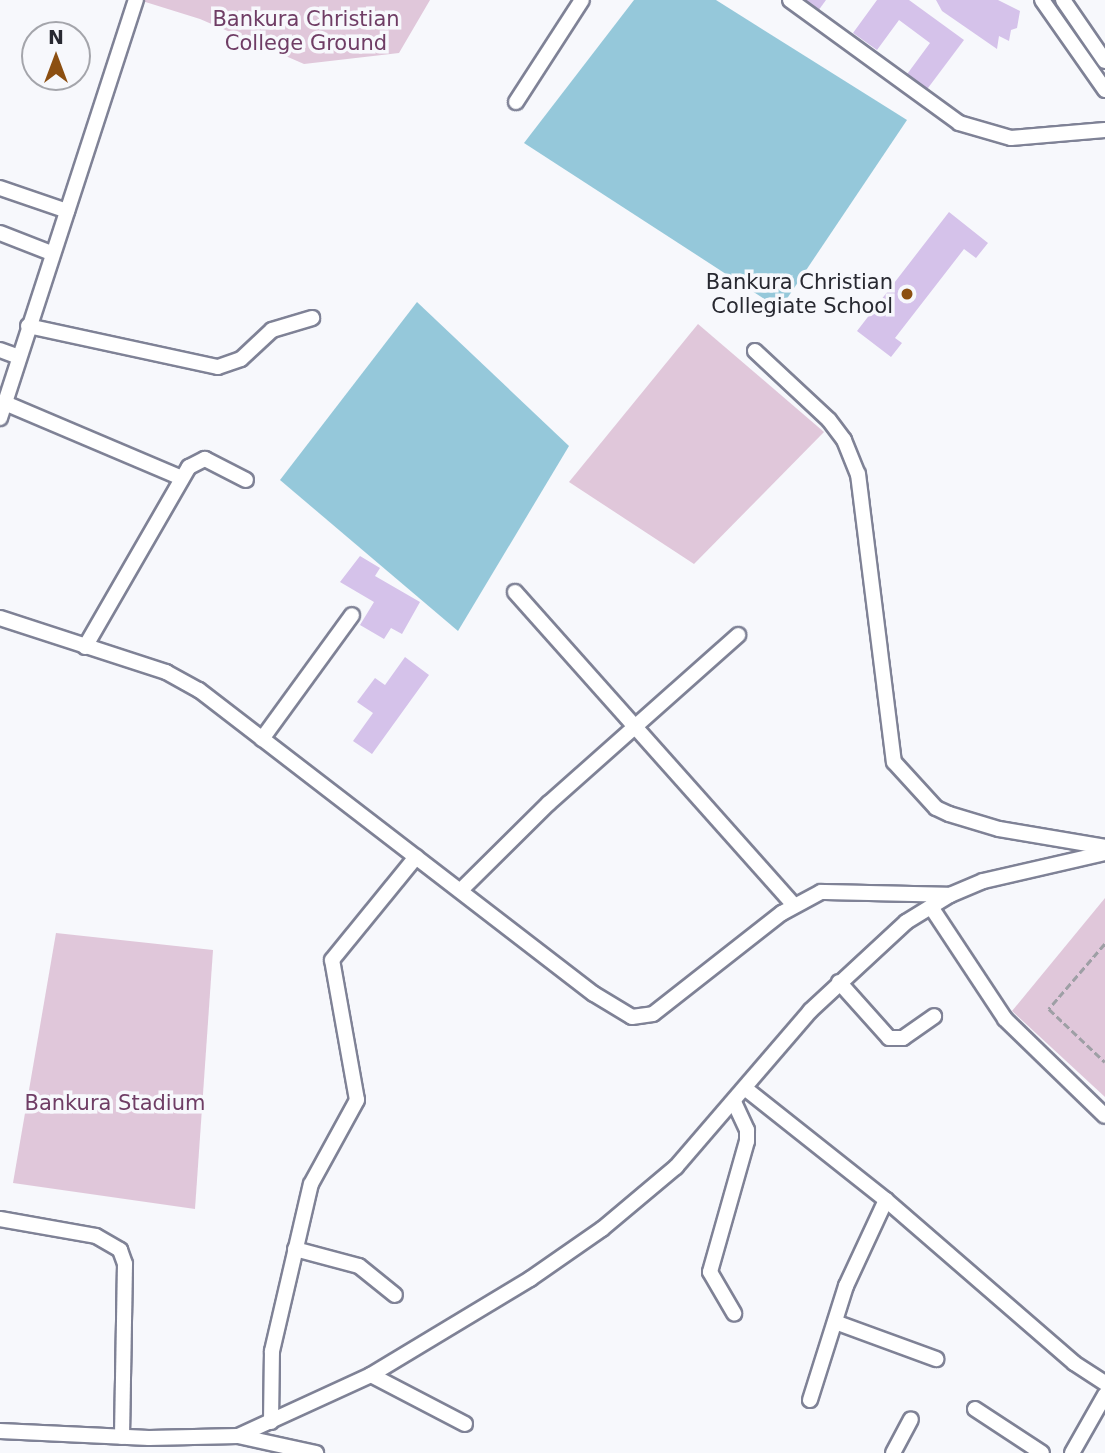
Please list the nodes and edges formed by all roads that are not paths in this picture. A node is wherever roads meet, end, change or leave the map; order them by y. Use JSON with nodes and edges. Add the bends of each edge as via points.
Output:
{"nodes":[{"id":1,"x":136,"y":0,"type":"edge"},
{"id":2,"x":582,"y":0,"type":"edge"},
{"id":3,"x":790,"y":0,"type":"edge"},
{"id":4,"x":1042,"y":0,"type":"edge"},
{"id":5,"x":1063,"y":0,"type":"edge"},
{"id":6,"x":1105,"y":61,"type":"edge"},
{"id":7,"x":1105,"y":90,"type":"edge"},
{"id":8,"x":516,"y":102,"type":"dead end"},
{"id":9,"x":1105,"y":130,"type":"edge"},
{"id":10,"x":0,"y":188,"type":"edge"},
{"id":11,"x":67,"y":211,"type":"junction"},
{"id":12,"x":0,"y":233,"type":"edge"},
{"id":13,"x":51,"y":253,"type":"junction"},
{"id":14,"x":312,"y":318,"type":"dead end"},
{"id":15,"x":28,"y":326,"type":"junction"},
{"id":16,"x":0,"y":350,"type":"edge"},
{"id":17,"x":755,"y":351,"type":"dead end"},
{"id":18,"x":19,"y":357,"type":"junction"},
{"id":19,"x":5,"y":403,"type":"junction"},
{"id":20,"x":0,"y":418,"type":"edge"},
{"id":21,"x":183,"y":478,"type":"junction"},
{"id":22,"x":246,"y":480,"type":"dead end"},
{"id":23,"x":515,"y":592,"type":"dead end"},
{"id":24,"x":352,"y":615,"type":"dead end"},
{"id":25,"x":0,"y":618,"type":"edge"},
{"id":26,"x":738,"y":635,"type":"dead end"},
{"id":27,"x":85,"y":647,"type":"junction"},
{"id":28,"x":634,"y":728,"type":"junction"},
{"id":29,"x":262,"y":739,"type":"junction"},
{"id":30,"x":1105,"y":850,"type":"edge"},
{"id":31,"x":416,"y":857,"type":"junction"},
{"id":32,"x":461,"y":890,"type":"junction"},
{"id":33,"x":950,"y":895,"type":"junction"},
{"id":34,"x":794,"y":905,"type":"junction"},
{"id":35,"x":931,"y":907,"type":"junction"},
{"id":36,"x":839,"y":982,"type":"junction"},
{"id":37,"x":934,"y":1016,"type":"dead end"},
{"id":38,"x":746,"y":1089,"type":"junction"},
{"id":39,"x":734,"y":1102,"type":"junction"},
{"id":40,"x":1105,"y":1116,"type":"edge"},
{"id":41,"x":886,"y":1200,"type":"junction"},
{"id":42,"x":0,"y":1219,"type":"edge"},
{"id":43,"x":295,"y":1249,"type":"junction"},
{"id":44,"x":395,"y":1295,"type":"dead end"},
{"id":45,"x":734,"y":1313,"type":"dead end"},
{"id":46,"x":835,"y":1322,"type":"junction"},
{"id":47,"x":936,"y":1359,"type":"dead end"},
{"id":48,"x":371,"y":1375,"type":"junction"},
{"id":49,"x":1105,"y":1383,"type":"edge"},
{"id":50,"x":1105,"y":1395,"type":"edge"},
{"id":51,"x":810,"y":1400,"type":"dead end"},
{"id":52,"x":975,"y":1409,"type":"dead end"},
{"id":53,"x":911,"y":1419,"type":"dead end"},
{"id":54,"x":271,"y":1422,"type":"junction"},
{"id":55,"x":465,"y":1424,"type":"dead end"},
{"id":56,"x":0,"y":1431,"type":"edge"},
{"id":57,"x":238,"y":1436,"type":"junction"},
{"id":58,"x":122,"y":1437,"type":"junction"},
{"id":59,"x":269,"y":1448,"type":"edge"},
{"id":60,"x":316,"y":1453,"type":"edge"},
{"id":61,"x":894,"y":1453,"type":"edge"},
{"id":62,"x":1042,"y":1453,"type":"edge"},
{"id":63,"x":1072,"y":1453,"type":"edge"}],
"edges":[{"from":1,"to":11,"type":"street"},
{"from":2,"to":8,"type":"street"},
{"from":3,"to":9,"type":"street","via":[[959,123],[1011,138]]},
{"from":4,"to":7,"type":"street"},
{"from":5,"to":6,"type":"street"},
{"from":10,"to":11,"type":"street"},
{"from":11,"to":13,"type":"street"},
{"from":12,"to":13,"type":"street"},
{"from":13,"to":15,"type":"street"},
{"from":14,"to":15,"type":"street","via":[[272,330],[241,359],[218,367]]},
{"from":15,"to":18,"type":"street"},
{"from":16,"to":18,"type":"street"},
{"from":17,"to":30,"type":"street","via":[[829,420],[844,440],[858,474],[894,762],[936,807],[949,814]]},
{"from":18,"to":19,"type":"street"},
{"from":19,"to":20,"type":"street"},
{"from":19,"to":21,"type":"street"},
{"from":21,"to":22,"type":"street","via":[[190,467],[205,459]]},
{"from":21,"to":27,"type":"street"},
{"from":23,"to":28,"type":"street"},
{"from":24,"to":29,"type":"street"},
{"from":25,"to":27,"type":"street"},
{"from":26,"to":28,"type":"street"},
{"from":27,"to":29,"type":"street","via":[[181,678]]},
{"from":28,"to":32,"type":"street"},
{"from":28,"to":34,"type":"street"},
{"from":29,"to":31,"type":"street"},
{"from":30,"to":33,"type":"street","via":[[983,881]]},
{"from":31,"to":32,"type":"street"},
{"from":31,"to":43,"type":"street","via":[[332,960],[358,1100],[320,1162]]},
{"from":32,"to":34,"type":"street","via":[[619,1012],[642,1017],[667,1005]]},
{"from":33,"to":34,"type":"street","via":[[844,889],[821,892]]},
{"from":33,"to":35,"type":"street"},
{"from":35,"to":36,"type":"street","via":[[906,922]]},
{"from":35,"to":40,"type":"street","via":[[1005,1019]]},
{"from":36,"to":37,"type":"street","via":[[889,1038],[903,1038]]},
{"from":36,"to":38,"type":"street"},
{"from":38,"to":39,"type":"street"},
{"from":38,"to":41,"type":"street"},
{"from":39,"to":45,"type":"street","via":[[747,1141],[710,1272]]},
{"from":39,"to":48,"type":"street","via":[[676,1167],[603,1228],[450,1331]]},
{"from":41,"to":46,"type":"street"},
{"from":41,"to":49,"type":"street","via":[[1074,1363]]},
{"from":42,"to":58,"type":"street","via":[[96,1236],[120,1250],[125,1264]]},
{"from":43,"to":44,"type":"street","via":[[359,1266]]},
{"from":43,"to":54,"type":"street","via":[[272,1351]]},
{"from":46,"to":47,"type":"street"},
{"from":46,"to":51,"type":"street"},
{"from":48,"to":54,"type":"street"},
{"from":48,"to":55,"type":"street"},
{"from":50,"to":63,"type":"street"},
{"from":52,"to":62,"type":"street"},
{"from":53,"to":61,"type":"street"},
{"from":54,"to":57,"type":"street"},
{"from":56,"to":58,"type":"street"},
{"from":57,"to":58,"type":"street"},
{"from":57,"to":59,"type":"street"},
{"from":59,"to":60,"type":"street"}]}
